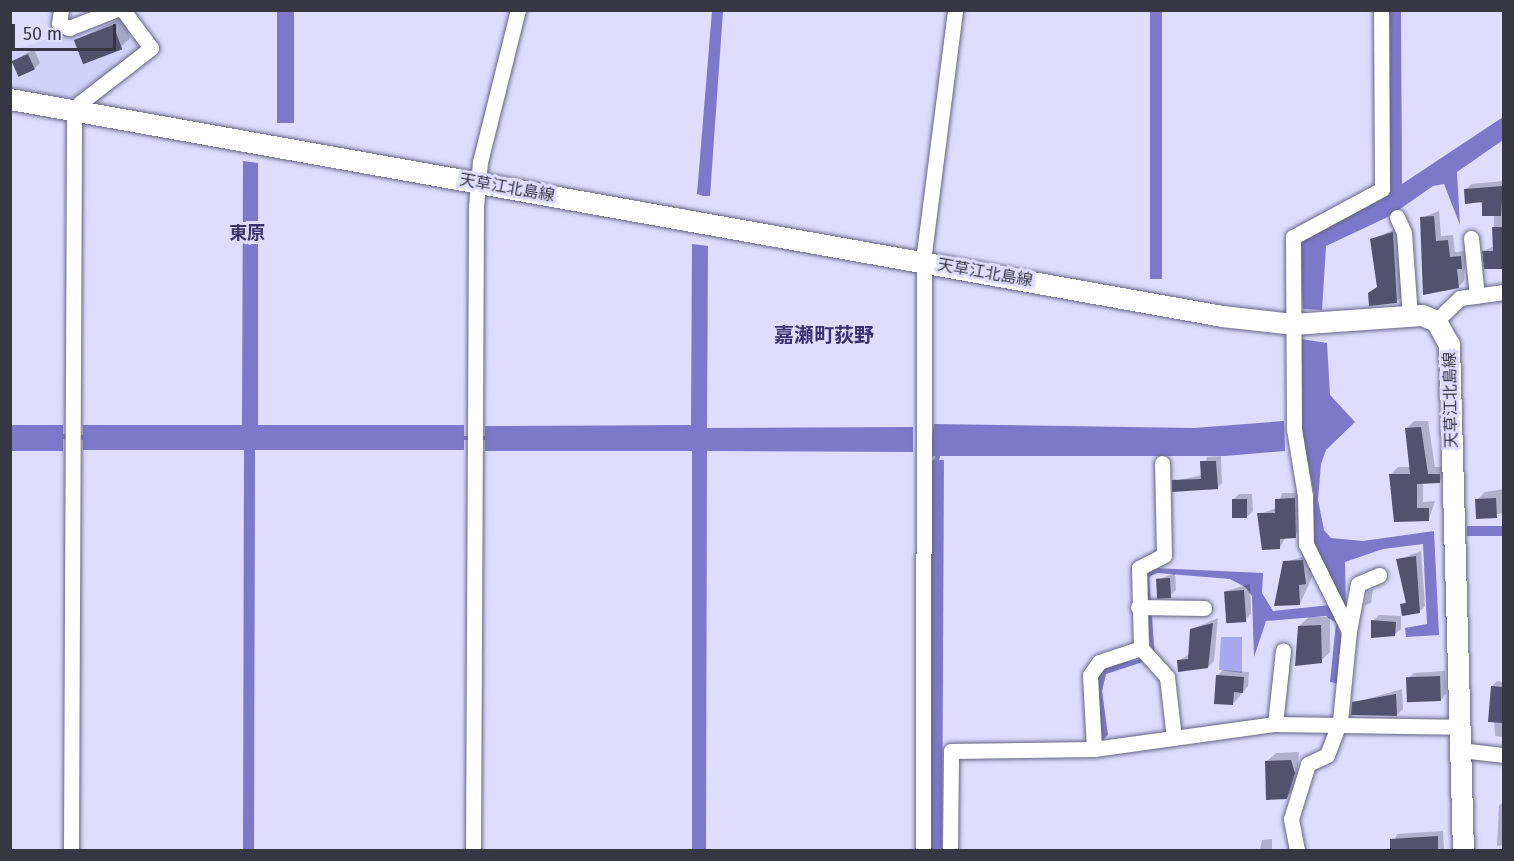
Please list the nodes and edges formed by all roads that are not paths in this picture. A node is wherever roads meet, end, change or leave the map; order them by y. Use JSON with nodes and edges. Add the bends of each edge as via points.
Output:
{"nodes":[{"id":1,"x":61,"y":10,"type":"edge"},
{"id":2,"x":115,"y":10,"type":"edge"},
{"id":3,"x":123,"y":10,"type":"edge"},
{"id":4,"x":518,"y":10,"type":"edge"},
{"id":5,"x":955,"y":10,"type":"edge"},
{"id":6,"x":1381,"y":10,"type":"edge"},
{"id":7,"x":10,"y":99,"type":"edge"},
{"id":8,"x":78,"y":111,"type":"junction"},
{"id":9,"x":478,"y":183,"type":"junction"},
{"id":10,"x":1397,"y":217,"type":"dead end"},
{"id":11,"x":1471,"y":238,"type":"dead end"},
{"id":12,"x":924,"y":262,"type":"junction"},
{"id":13,"x":1503,"y":292,"type":"edge"},
{"id":14,"x":1477,"y":296,"type":"junction"},
{"id":15,"x":1410,"y":316,"type":"junction"},
{"id":16,"x":1436,"y":321,"type":"junction"},
{"id":17,"x":1293,"y":324,"type":"junction"},
{"id":18,"x":1162,"y":463,"type":"dead end"},
{"id":19,"x":1379,"y":575,"type":"dead end"},
{"id":20,"x":1138,"y":607,"type":"junction"},
{"id":21,"x":1204,"y":608,"type":"dead end"},
{"id":22,"x":1349,"y":632,"type":"junction"},
{"id":23,"x":1283,"y":650,"type":"dead end"},
{"id":24,"x":1148,"y":654,"type":"junction"},
{"id":25,"x":1275,"y":724,"type":"junction"},
{"id":26,"x":1336,"y":726,"type":"junction"},
{"id":27,"x":1459,"y":727,"type":"junction"},
{"id":28,"x":1174,"y":738,"type":"junction"},
{"id":29,"x":1094,"y":749,"type":"junction"},
{"id":30,"x":1460,"y":750,"type":"junction"},
{"id":31,"x":1503,"y":755,"type":"edge"},
{"id":32,"x":71,"y":850,"type":"edge"},
{"id":33,"x":473,"y":850,"type":"edge"},
{"id":34,"x":923,"y":850,"type":"edge"},
{"id":35,"x":950,"y":850,"type":"edge"},
{"id":36,"x":1297,"y":850,"type":"edge"},
{"id":37,"x":1463,"y":850,"type":"edge"}],
"edges":[{"from":1,"to":2,"type":"street","via":[[63,28]]},
{"from":3,"to":8,"type":"street","via":[[151,48],[80,103]]},
{"from":4,"to":9,"type":"street"},
{"from":5,"to":12,"type":"street"},
{"from":6,"to":17,"type":"street","via":[[1382,189],[1293,237]]},
{"from":7,"to":8,"type":"street","name":"天草江北島線"},
{"from":8,"to":9,"type":"street","name":"天草江北島線"},
{"from":8,"to":32,"type":"street"},
{"from":9,"to":12,"type":"street","name":"天草江北島線"},
{"from":9,"to":33,"type":"street"},
{"from":10,"to":15,"type":"street","via":[[1404,233]]},
{"from":11,"to":14,"type":"street"},
{"from":12,"to":17,"type":"street","name":"天草江北島線"},
{"from":12,"to":34,"type":"street"},
{"from":13,"to":14,"type":"street"},
{"from":14,"to":16,"type":"street","via":[[1460,298]]},
{"from":15,"to":16,"type":"street","name":"天草江北島線"},
{"from":15,"to":17,"type":"street","name":"天草江北島線"},
{"from":16,"to":27,"type":"street","name":"天草江北島線","via":[[1449,344]]},
{"from":17,"to":22,"type":"street","via":[[1294,429],[1305,496],[1306,544]]},
{"from":18,"to":20,"type":"street","via":[[1164,555],[1139,568]]},
{"from":19,"to":22,"type":"street","via":[[1358,584]]},
{"from":20,"to":21,"type":"street"},
{"from":20,"to":24,"type":"street"},
{"from":22,"to":26,"type":"street"},
{"from":23,"to":25,"type":"street"},
{"from":24,"to":28,"type":"street","via":[[1167,677],[1173,698]]},
{"from":24,"to":29,"type":"street","via":[[1100,662],[1090,675]]},
{"from":25,"to":26,"type":"street"},
{"from":25,"to":28,"type":"street"},
{"from":26,"to":27,"type":"street"},
{"from":26,"to":36,"type":"street","via":[[1327,754],[1308,764],[1291,819]]},
{"from":27,"to":30,"type":"street","name":"天草江北島線"},
{"from":28,"to":29,"type":"street"},
{"from":29,"to":35,"type":"street","via":[[951,751]]},
{"from":30,"to":31,"type":"street"},
{"from":30,"to":37,"type":"street","name":"天草江北島線"}]}
